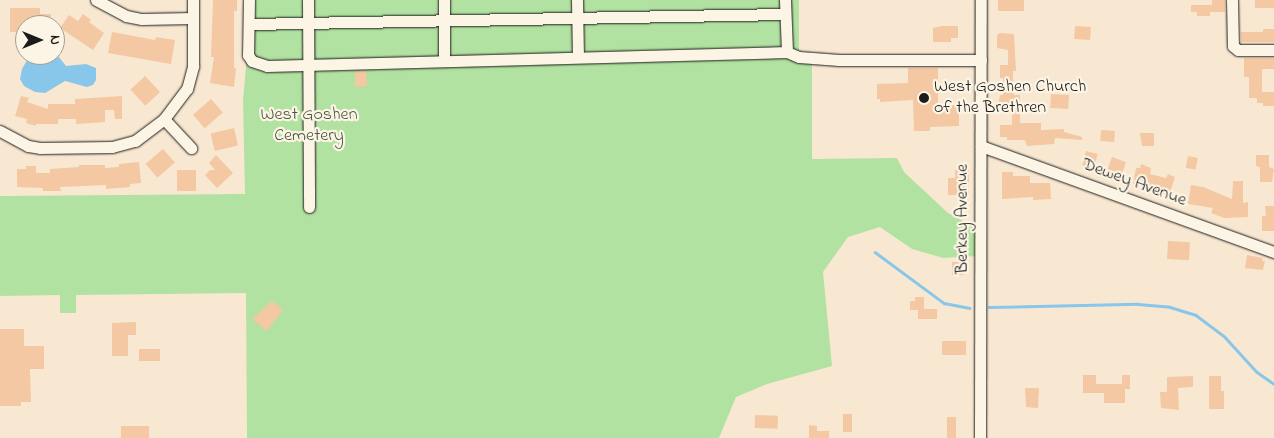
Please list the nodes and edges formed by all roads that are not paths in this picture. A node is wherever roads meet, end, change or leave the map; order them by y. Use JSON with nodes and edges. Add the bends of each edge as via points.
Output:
{"nodes":[{"id":1,"x":96,"y":0,"type":"edge"},
{"id":2,"x":193,"y":0,"type":"edge"},
{"id":3,"x":249,"y":0,"type":"edge"},
{"id":4,"x":308,"y":0,"type":"edge"},
{"id":5,"x":444,"y":0,"type":"edge"},
{"id":6,"x":578,"y":0,"type":"edge"},
{"id":7,"x":785,"y":0,"type":"edge"},
{"id":8,"x":982,"y":0,"type":"edge"},
{"id":9,"x":1232,"y":0,"type":"edge"},
{"id":10,"x":784,"y":14,"type":"junction"},
{"id":11,"x":193,"y":18,"type":"junction"},
{"id":12,"x":578,"y":18,"type":"junction"},
{"id":13,"x":444,"y":20,"type":"junction"},
{"id":14,"x":307,"y":23,"type":"junction"},
{"id":15,"x":249,"y":24,"type":"junction"},
{"id":16,"x":1274,"y":50,"type":"edge"},
{"id":17,"x":787,"y":52,"type":"junction"},
{"id":18,"x":578,"y":57,"type":"junction"},
{"id":19,"x":444,"y":60,"type":"junction"},
{"id":20,"x":981,"y":60,"type":"junction"},
{"id":21,"x":308,"y":64,"type":"junction"},
{"id":22,"x":164,"y":119,"type":"junction"},
{"id":23,"x":0,"y":130,"type":"edge"},
{"id":24,"x":981,"y":146,"type":"junction"},
{"id":25,"x":191,"y":148,"type":"dead end"},
{"id":26,"x":309,"y":207,"type":"dead end"},
{"id":27,"x":1274,"y":252,"type":"edge"},
{"id":28,"x":980,"y":438,"type":"edge"}],
"edges":[{"from":1,"to":11,"type":"street","via":[[126,16],[142,19]]},
{"from":2,"to":11,"type":"street"},
{"from":3,"to":15,"type":"street"},
{"from":4,"to":14,"type":"street"},
{"from":5,"to":13,"type":"street"},
{"from":6,"to":12,"type":"street"},
{"from":7,"to":10,"type":"street"},
{"from":8,"to":20,"type":"street","name":"Berkey Avenue"},
{"from":9,"to":16,"type":"street","via":[[1233,46],[1238,50]]},
{"from":10,"to":12,"type":"street"},
{"from":10,"to":17,"type":"street"},
{"from":11,"to":22,"type":"street","via":[[191,78],[178,105]]},
{"from":12,"to":13,"type":"street"},
{"from":12,"to":18,"type":"street"},
{"from":13,"to":14,"type":"street"},
{"from":13,"to":19,"type":"street"},
{"from":14,"to":15,"type":"street"},
{"from":14,"to":21,"type":"street"},
{"from":15,"to":21,"type":"street","via":[[248,55],[252,61],[267,66]]},
{"from":17,"to":18,"type":"street"},
{"from":17,"to":20,"type":"street","via":[[799,57],[839,60]]},
{"from":18,"to":19,"type":"street"},
{"from":19,"to":21,"type":"street"},
{"from":20,"to":24,"type":"street","name":"Berkey Avenue"},
{"from":21,"to":26,"type":"street"},
{"from":22,"to":23,"type":"street","via":[[135,141],[112,147],[28,146]]},
{"from":22,"to":25,"type":"street"},
{"from":24,"to":27,"type":"street","name":"Dewey Avenue"},
{"from":24,"to":28,"type":"street","name":"Berkey Avenue"}]}
